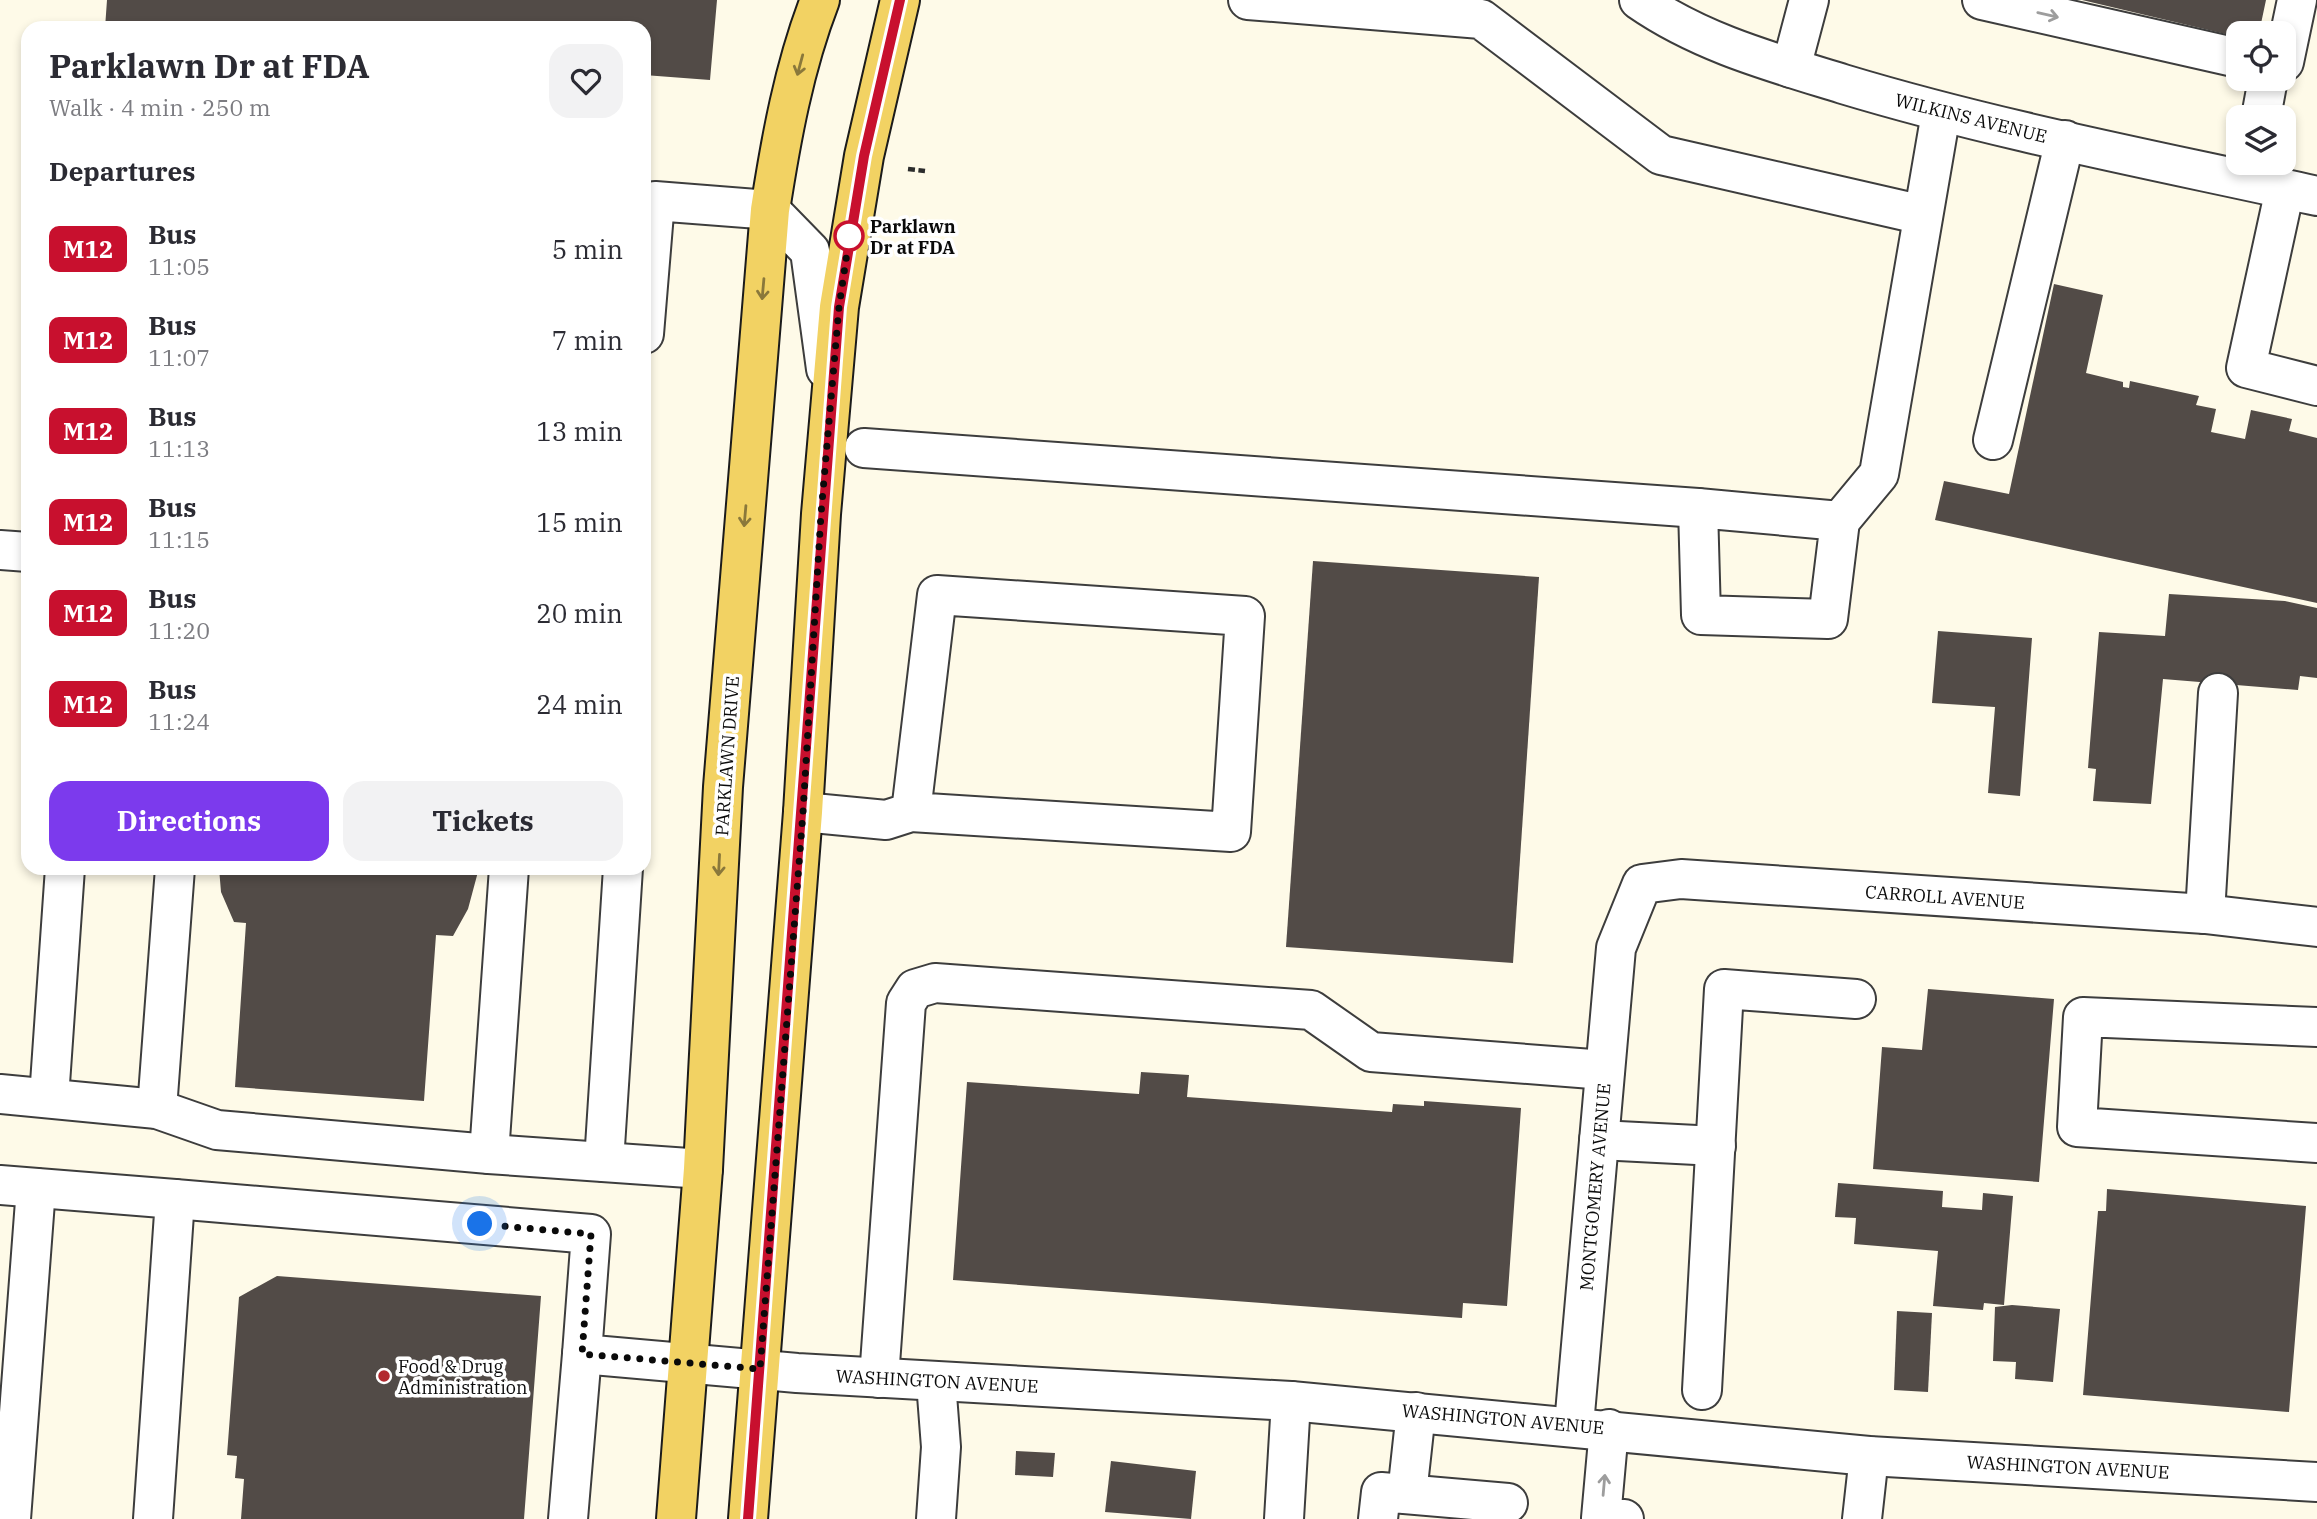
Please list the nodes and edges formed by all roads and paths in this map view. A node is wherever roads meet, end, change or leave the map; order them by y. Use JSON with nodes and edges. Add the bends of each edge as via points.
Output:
{"nodes":[{"id":1,"x":820,"y":0,"type":"edge"},
{"id":2,"x":900,"y":0,"type":"edge"},
{"id":3,"x":1248,"y":0,"type":"edge"},
{"id":4,"x":1639,"y":0,"type":"edge"},
{"id":5,"x":1809,"y":0,"type":"edge"},
{"id":6,"x":1982,"y":0,"type":"edge"},
{"id":7,"x":2297,"y":0,"type":"edge"},
{"id":8,"x":2293,"y":21,"type":"edge"},
{"id":9,"x":2226,"y":55,"type":"edge"},
{"id":10,"x":1791,"y":68,"type":"junction"},
{"id":11,"x":1941,"y":113,"type":"junction"},
{"id":12,"x":2065,"y":140,"type":"junction"},
{"id":13,"x":908,"y":169,"type":"dead end"},
{"id":14,"x":925,"y":171,"type":"dead end"},
{"id":15,"x":2276,"y":182,"type":"edge"},
{"id":16,"x":651,"y":201,"type":"edge"},
{"id":17,"x":770,"y":210,"type":"junction"},
{"id":18,"x":1923,"y":215,"type":"junction"},
{"id":19,"x":2317,"y":386,"type":"edge"},
{"id":20,"x":831,"y":402,"type":"junction"},
{"id":21,"x":1993,"y":440,"type":"dead end"},
{"id":22,"x":864,"y":448,"type":"dead end"},
{"id":23,"x":1698,"y":508,"type":"junction"},
{"id":24,"x":1840,"y":521,"type":"junction"},
{"id":25,"x":0,"y":550,"type":"edge"},
{"id":26,"x":21,"y":552,"type":"edge"},
{"id":27,"x":2218,"y":693,"type":"dead end"},
{"id":28,"x":803,"y":812,"type":"junction"},
{"id":29,"x":911,"y":812,"type":"junction"},
{"id":30,"x":65,"y":875,"type":"edge"},
{"id":31,"x":174,"y":875,"type":"edge"},
{"id":32,"x":509,"y":875,"type":"edge"},
{"id":33,"x":623,"y":875,"type":"edge"},
{"id":34,"x":2205,"y":914,"type":"junction"},
{"id":35,"x":2317,"y":927,"type":"edge"},
{"id":36,"x":1616,"y":948,"type":"joint"},
{"id":37,"x":1856,"y":999,"type":"dead end"},
{"id":38,"x":2317,"y":1027,"type":"edge"},
{"id":39,"x":1605,"y":1070,"type":"junction"},
{"id":40,"x":0,"y":1094,"type":"edge"},
{"id":41,"x":49,"y":1098,"type":"junction"},
{"id":42,"x":157,"y":1109,"type":"junction"},
{"id":43,"x":1599,"y":1140,"type":"junction"},
{"id":44,"x":2317,"y":1143,"type":"edge"},
{"id":45,"x":1716,"y":1146,"type":"junction"},
{"id":46,"x":489,"y":1154,"type":"junction"},
{"id":47,"x":604,"y":1162,"type":"junction"},
{"id":48,"x":703,"y":1169,"type":"junction"},
{"id":49,"x":18,"y":1186,"type":"edge"},
{"id":50,"x":175,"y":1199,"type":"junction"},
{"id":51,"x":582,"y":1354,"type":"junction"},
{"id":52,"x":688,"y":1363,"type":"junction"},
{"id":53,"x":760,"y":1369,"type":"junction"},
{"id":54,"x":879,"y":1378,"type":"junction"},
{"id":55,"x":936,"y":1382,"type":"junction"},
{"id":56,"x":1702,"y":1390,"type":"dead end"},
{"id":57,"x":1291,"y":1401,"type":"junction"},
{"id":58,"x":1416,"y":1412,"type":"junction"},
{"id":59,"x":1592,"y":1427,"type":"junction"},
{"id":60,"x":1869,"y":1456,"type":"junction"},
{"id":61,"x":2317,"y":1482,"type":"edge"},
{"id":62,"x":1407,"y":1494,"type":"junction"},
{"id":63,"x":1508,"y":1503,"type":"dead end"},
{"id":64,"x":10,"y":1519,"type":"edge"},
{"id":65,"x":153,"y":1519,"type":"edge"},
{"id":66,"x":568,"y":1519,"type":"edge"},
{"id":67,"x":676,"y":1519,"type":"edge"},
{"id":68,"x":748,"y":1519,"type":"edge"},
{"id":69,"x":936,"y":1519,"type":"edge"},
{"id":70,"x":1284,"y":1519,"type":"edge"},
{"id":71,"x":1378,"y":1519,"type":"edge"},
{"id":72,"x":1624,"y":1519,"type":"edge"},
{"id":73,"x":1862,"y":1519,"type":"edge"}],
"edges":[{"from":1,"to":17,"type":"main road","name":"PARKLAWN DRIVE","one_way":true,"via":[[783,128]]},
{"from":2,"to":20,"type":"main road","via":[[880,75],[846,250]]},
{"from":3,"to":18,"type":"street","via":[[1481,19],[1661,155]]},
{"from":4,"to":10,"type":"street","name":"WILKINS AVENUE","via":[[1672,23]]},
{"from":5,"to":10,"type":"street"},
{"from":6,"to":9,"type":"street","one_way":true},
{"from":7,"to":8,"type":"street"},
{"from":10,"to":11,"type":"street","name":"WILKINS AVENUE"},
{"from":11,"to":12,"type":"street","name":"WILKINS AVENUE"},
{"from":11,"to":18,"type":"street"},
{"from":12,"to":15,"type":"street","name":"WILKINS AVENUE"},
{"from":12,"to":21,"type":"street"},
{"from":13,"to":14,"type":"path"},
{"from":15,"to":19,"type":"street","via":[[2246,368]]},
{"from":16,"to":17,"type":"street"},
{"from":17,"to":20,"type":"street","via":[[810,251]]},
{"from":17,"to":48,"type":"main road","name":"PARKLAWN DRIVE","one_way":true,"via":[[723,787]]},
{"from":18,"to":24,"type":"street","via":[[1879,474]]},
{"from":20,"to":28,"type":"main road"},
{"from":22,"to":23,"type":"street"},
{"from":23,"to":24,"type":"street"},
{"from":23,"to":24,"type":"street","via":[[1701,615],[1828,620]]},
{"from":25,"to":26,"type":"street"},
{"from":27,"to":34,"type":"street"},
{"from":28,"to":29,"type":"street","via":[[886,820]]},
{"from":28,"to":53,"type":"main road"},
{"from":29,"to":29,"type":"street","via":[[1231,832],[1245,616],[937,595]]},
{"from":30,"to":41,"type":"street"},
{"from":31,"to":42,"type":"street"},
{"from":32,"to":46,"type":"street"},
{"from":33,"to":47,"type":"street"},
{"from":34,"to":35,"type":"street","name":"CARROLL AVENUE"},
{"from":34,"to":36,"type":"street","name":"CARROLL AVENUE","via":[[1681,879],[1643,884]]},
{"from":36,"to":39,"type":"street","name":"MONTGOMERY AVENUE"},
{"from":37,"to":45,"type":"street","via":[[1724,989]]},
{"from":38,"to":44,"type":"street","via":[[2083,1017],[2077,1127]]},
{"from":39,"to":43,"type":"street","name":"MONTGOMERY AVENUE"},
{"from":39,"to":54,"type":"street","via":[[1371,1052],[1311,1010],[935,983],[915,989],[906,1003]]},
{"from":40,"to":41,"type":"street"},
{"from":41,"to":42,"type":"street"},
{"from":42,"to":46,"type":"street","via":[[217,1130]]},
{"from":43,"to":45,"type":"street"},
{"from":43,"to":59,"type":"street","name":"MONTGOMERY AVENUE"},
{"from":45,"to":56,"type":"street"},
{"from":46,"to":47,"type":"street"},
{"from":47,"to":48,"type":"street"},
{"from":48,"to":52,"type":"main road","name":"PARKLAWN DRIVE"},
{"from":49,"to":50,"type":"street"},
{"from":49,"to":64,"type":"street"},
{"from":50,"to":51,"type":"street","via":[[591,1234]]},
{"from":50,"to":65,"type":"street"},
{"from":51,"to":52,"type":"street","name":"WASHINGTON AVENUE"},
{"from":51,"to":66,"type":"street"},
{"from":52,"to":53,"type":"street","name":"WASHINGTON AVENUE"},
{"from":52,"to":67,"type":"main road","name":"PARKLAWN DRIVE"},
{"from":53,"to":54,"type":"street","name":"WASHINGTON AVENUE"},
{"from":53,"to":68,"type":"main road"},
{"from":54,"to":55,"type":"street","name":"WASHINGTON AVENUE"},
{"from":55,"to":57,"type":"street","name":"WASHINGTON AVENUE"},
{"from":55,"to":69,"type":"street","via":[[941,1447]]},
{"from":57,"to":58,"type":"street","name":"WASHINGTON AVENUE"},
{"from":57,"to":70,"type":"street"},
{"from":58,"to":59,"type":"street","name":"WASHINGTON AVENUE"},
{"from":58,"to":62,"type":"street"},
{"from":59,"to":60,"type":"street","name":"WASHINGTON AVENUE"},
{"from":72,"to":59,"type":"street","name":"MONTGOMERY AVENUE","one_way":true,"via":[[1601,1517]]},
{"from":60,"to":61,"type":"street","name":"WASHINGTON AVENUE"},
{"from":60,"to":73,"type":"street"},
{"from":62,"to":63,"type":"street"},
{"from":62,"to":71,"type":"street","via":[[1381,1492]]}]}
